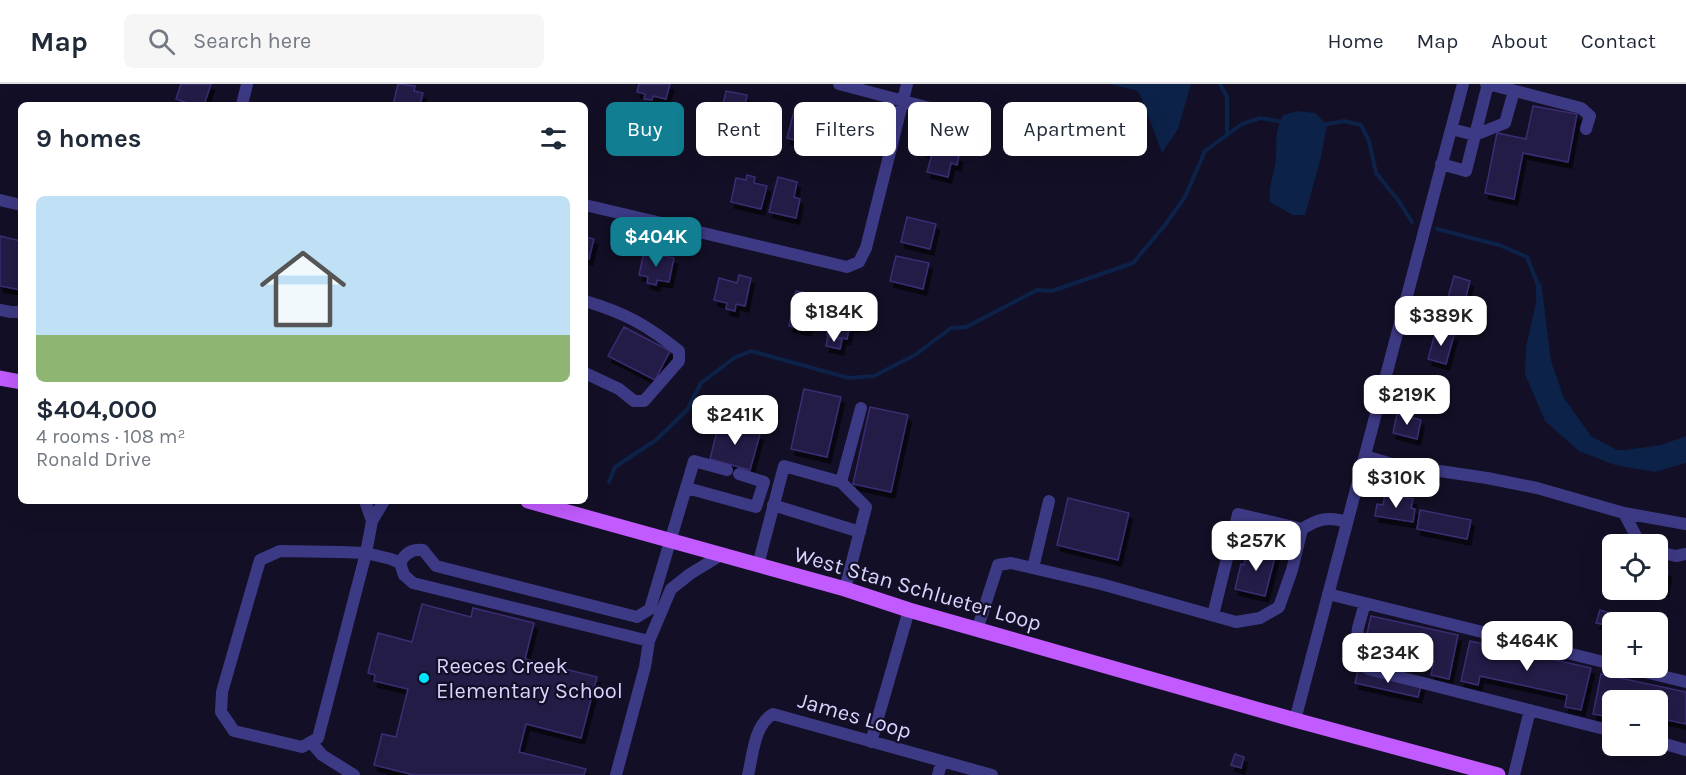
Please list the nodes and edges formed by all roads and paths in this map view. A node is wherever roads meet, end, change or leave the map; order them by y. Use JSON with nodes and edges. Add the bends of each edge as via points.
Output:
{"nodes":[{"id":1,"x":247,"y":84,"type":"edge"},
{"id":2,"x":839,"y":84,"type":"edge"},
{"id":3,"x":907,"y":84,"type":"edge"},
{"id":4,"x":1463,"y":84,"type":"edge"},
{"id":5,"x":1487,"y":84,"type":"edge"},
{"id":6,"x":1514,"y":91,"type":"junction"},
{"id":7,"x":903,"y":100,"type":"junction"},
{"id":8,"x":243,"y":102,"type":"edge"},
{"id":9,"x":910,"y":102,"type":"edge"},
{"id":10,"x":1451,"y":129,"type":"junction"},
{"id":11,"x":1586,"y":129,"type":"dead end"},
{"id":12,"x":1475,"y":135,"type":"junction"},
{"id":13,"x":1442,"y":165,"type":"junction"},
{"id":14,"x":0,"y":200,"type":"edge"},
{"id":15,"x":18,"y":204,"type":"edge"},
{"id":16,"x":588,"y":207,"type":"edge"},
{"id":17,"x":588,"y":302,"type":"edge"},
{"id":18,"x":0,"y":310,"type":"edge"},
{"id":19,"x":18,"y":312,"type":"edge"},
{"id":20,"x":588,"y":374,"type":"edge"},
{"id":21,"x":0,"y":378,"type":"edge"},
{"id":22,"x":18,"y":381,"type":"edge"},
{"id":23,"x":861,"y":408,"type":"dead end"},
{"id":24,"x":1365,"y":456,"type":"junction"},
{"id":25,"x":841,"y":482,"type":"junction"},
{"id":26,"x":687,"y":488,"type":"junction"},
{"id":27,"x":1049,"y":501,"type":"dead end"},
{"id":28,"x":366,"y":504,"type":"edge"},
{"id":29,"x":382,"y":504,"type":"edge"},
{"id":30,"x":539,"y":504,"type":"edge"},
{"id":31,"x":774,"y":505,"type":"junction"},
{"id":32,"x":1624,"y":513,"type":"junction"},
{"id":33,"x":372,"y":521,"type":"junction"},
{"id":34,"x":1347,"y":522,"type":"junction"},
{"id":35,"x":1686,"y":524,"type":"edge"},
{"id":36,"x":1302,"y":529,"type":"junction"},
{"id":37,"x":860,"y":532,"type":"junction"},
{"id":38,"x":1635,"y":534,"type":"edge"},
{"id":39,"x":671,"y":540,"type":"junction"},
{"id":40,"x":366,"y":553,"type":"junction"},
{"id":41,"x":1668,"y":554,"type":"edge"},
{"id":42,"x":1686,"y":554,"type":"edge"},
{"id":43,"x":721,"y":555,"type":"junction"},
{"id":44,"x":400,"y":563,"type":"junction"},
{"id":45,"x":758,"y":565,"type":"junction"},
{"id":46,"x":1033,"y":568,"type":"junction"},
{"id":47,"x":845,"y":589,"type":"junction"},
{"id":48,"x":1328,"y":594,"type":"junction"},
{"id":49,"x":1365,"y":603,"type":"junction"},
{"id":50,"x":909,"y":610,"type":"junction"},
{"id":51,"x":1213,"y":615,"type":"junction"},
{"id":52,"x":977,"y":630,"type":"junction"},
{"id":53,"x":649,"y":641,"type":"junction"},
{"id":54,"x":1602,"y":662,"type":"edge"},
{"id":55,"x":1668,"y":678,"type":"edge"},
{"id":56,"x":1686,"y":682,"type":"edge"},
{"id":57,"x":1530,"y":710,"type":"junction"},
{"id":58,"x":1295,"y":720,"type":"junction"},
{"id":59,"x":1602,"y":728,"type":"edge"},
{"id":60,"x":311,"y":742,"type":"junction"},
{"id":61,"x":871,"y":742,"type":"junction"},
{"id":62,"x":1668,"y":745,"type":"edge"},
{"id":63,"x":1686,"y":750,"type":"edge"},
{"id":64,"x":942,"y":760,"type":"junction"},
{"id":65,"x":354,"y":775,"type":"edge"},
{"id":66,"x":616,"y":775,"type":"edge"},
{"id":67,"x":748,"y":775,"type":"edge"},
{"id":68,"x":938,"y":775,"type":"edge"},
{"id":69,"x":992,"y":775,"type":"edge"},
{"id":70,"x":1498,"y":775,"type":"edge"},
{"id":71,"x":1514,"y":775,"type":"edge"}],
"edges":[{"from":1,"to":8,"type":"street"},
{"from":2,"to":7,"type":"street"},
{"from":3,"to":7,"type":"street"},
{"from":4,"to":10,"type":"street"},
{"from":5,"to":6,"type":"street"},
{"from":5,"to":12,"type":"street"},
{"from":6,"to":11,"type":"street","via":[[1581,108],[1590,116]]},
{"from":6,"to":12,"type":"street","via":[[1504,123]]},
{"from":7,"to":9,"type":"street"},
{"from":7,"to":16,"type":"street","via":[[866,248],[859,262],[848,267]]},
{"from":10,"to":12,"type":"street"},
{"from":10,"to":13,"type":"street"},
{"from":12,"to":13,"type":"street","via":[[1466,171]]},
{"from":13,"to":24,"type":"street"},
{"from":14,"to":15,"type":"street"},
{"from":17,"to":20,"type":"street","via":[[619,311],[656,332],[679,351],[679,361],[644,401],[634,401]]},
{"from":18,"to":19,"type":"street"},
{"from":21,"to":22,"type":"main road"},
{"from":23,"to":25,"type":"street"},
{"from":24,"to":32,"type":"street","via":[[1537,488]]},
{"from":24,"to":34,"type":"street"},
{"from":25,"to":31,"type":"street","via":[[784,466]]},
{"from":25,"to":37,"type":"street","via":[[866,507]]},
{"from":26,"to":26,"type":"street","via":[[694,461],[764,482],[756,507]]},
{"from":26,"to":39,"type":"street"},
{"from":27,"to":46,"type":"street"},
{"from":28,"to":33,"type":"street"},
{"from":29,"to":33,"type":"street"},
{"from":30,"to":39,"type":"main road","name":"West Stan Schlueter Loop"},
{"from":31,"to":37,"type":"street"},
{"from":31,"to":45,"type":"street"},
{"from":32,"to":35,"type":"street"},
{"from":32,"to":38,"type":"street"},
{"from":33,"to":40,"type":"street"},
{"from":34,"to":36,"type":"street","via":[[1337,518],[1317,520]]},
{"from":34,"to":48,"type":"street"},
{"from":36,"to":51,"type":"street","via":[[1279,607],[1260,618],[1236,622]]},
{"from":36,"to":51,"type":"street","via":[[1238,514]]},
{"from":37,"to":47,"type":"street"},
{"from":39,"to":43,"type":"main road","name":"West Stan Schlueter Loop"},
{"from":39,"to":44,"type":"street","via":[[650,609],[637,617],[436,566],[423,550],[409,552]]},
{"from":40,"to":44,"type":"street"},
{"from":40,"to":60,"type":"street","via":[[318,738]]},
{"from":40,"to":60,"type":"street","via":[[280,551],[260,560],[222,692],[221,712],[234,731],[302,747]]},
{"from":41,"to":42,"type":"street"},
{"from":43,"to":45,"type":"main road","name":"West Stan Schlueter Loop"},
{"from":43,"to":53,"type":"street","via":[[671,589]]},
{"from":44,"to":53,"type":"street","via":[[404,575],[413,583]]},
{"from":45,"to":47,"type":"main road","name":"West Stan Schlueter Loop"},
{"from":46,"to":51,"type":"street"},
{"from":46,"to":52,"type":"street","via":[[1011,563],[998,565]]},
{"from":47,"to":50,"type":"main road","name":"West Stan Schlueter Loop"},
{"from":48,"to":49,"type":"street"},
{"from":48,"to":58,"type":"street"},
{"from":49,"to":54,"type":"street"},
{"from":49,"to":57,"type":"street","via":[[1356,649],[1368,669]]},
{"from":50,"to":52,"type":"main road","name":"West Stan Schlueter Loop"},
{"from":50,"to":61,"type":"street"},
{"from":52,"to":58,"type":"main road","name":"West Stan Schlueter Loop"},
{"from":53,"to":66,"type":"street"},
{"from":55,"to":56,"type":"street"},
{"from":57,"to":59,"type":"street"},
{"from":57,"to":71,"type":"street"},
{"from":58,"to":70,"type":"main road","name":"West Stan Schlueter Loop"},
{"from":60,"to":65,"type":"street","via":[[322,755]]},
{"from":61,"to":64,"type":"street","name":"James Loop"},
{"from":61,"to":67,"type":"street","name":"James Loop","via":[[773,714],[760,726]]},
{"from":62,"to":63,"type":"street"},
{"from":64,"to":68,"type":"street"},
{"from":64,"to":69,"type":"street","name":"James Loop"}]}
